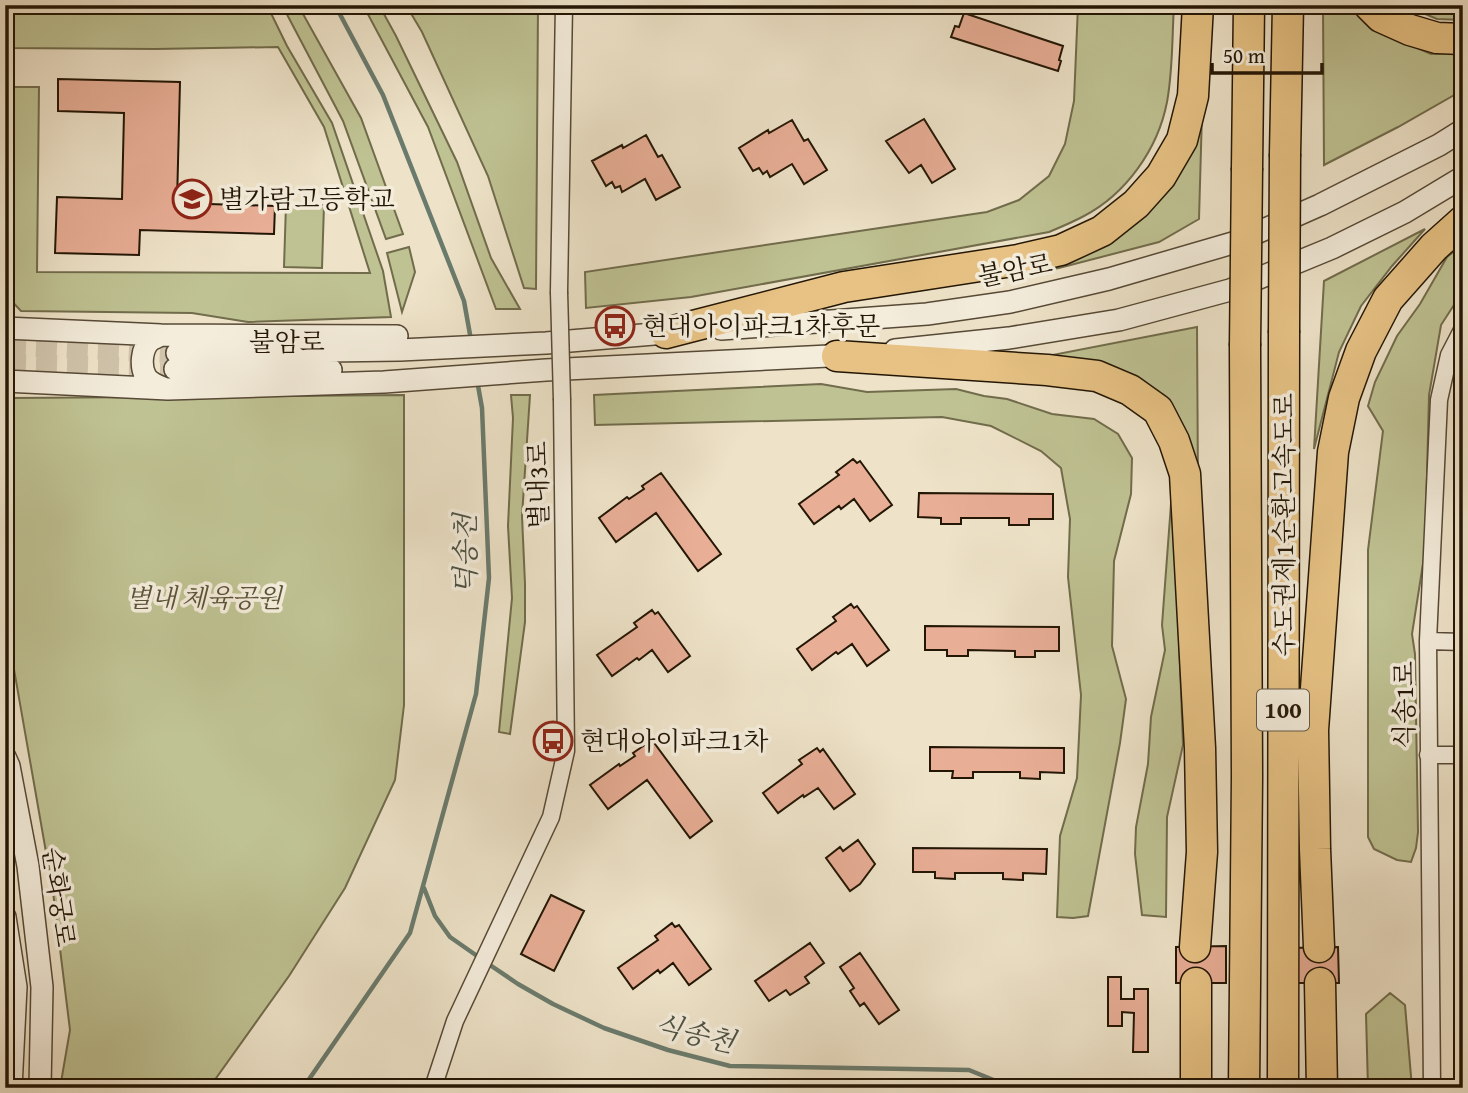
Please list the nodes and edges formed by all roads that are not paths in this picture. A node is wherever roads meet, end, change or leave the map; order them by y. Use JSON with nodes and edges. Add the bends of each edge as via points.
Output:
{"nodes":[{"id":1,"x":564,"y":5,"type":"edge"},
{"id":2,"x":1198,"y":5,"type":"edge"},
{"id":3,"x":1249,"y":5,"type":"edge"},
{"id":4,"x":1289,"y":5,"type":"edge"},
{"id":5,"x":1369,"y":5,"type":"edge"},
{"id":6,"x":1463,"y":39,"type":"edge"},
{"id":7,"x":1463,"y":130,"type":"edge"},
{"id":8,"x":1463,"y":177,"type":"edge"},
{"id":9,"x":1463,"y":221,"type":"edge"},
{"id":10,"x":5,"y":328,"type":"edge"},
{"id":11,"x":1463,"y":328,"type":"edge"},
{"id":12,"x":666,"y":332,"type":"junction"},
{"id":13,"x":161,"y":335,"type":"junction"},
{"id":14,"x":836,"y":356,"type":"junction"},
{"id":15,"x":400,"y":359,"type":"junction"},
{"id":16,"x":173,"y":370,"type":"junction"},
{"id":17,"x":5,"y":381,"type":"edge"},
{"id":18,"x":1428,"y":641,"type":"junction"},
{"id":19,"x":1463,"y":642,"type":"edge"},
{"id":20,"x":1428,"y":755,"type":"junction"},
{"id":21,"x":1463,"y":755,"type":"edge"},
{"id":22,"x":5,"y":757,"type":"edge"},
{"id":23,"x":5,"y":916,"type":"edge"},
{"id":24,"x":1195,"y":947,"type":"dead end"},
{"id":25,"x":1319,"y":947,"type":"dead end"},
{"id":26,"x":1196,"y":983,"type":"dead end"},
{"id":27,"x":1320,"y":983,"type":"dead end"},
{"id":28,"x":11,"y":1088,"type":"edge"},
{"id":29,"x":40,"y":1088,"type":"edge"},
{"id":30,"x":433,"y":1088,"type":"edge"},
{"id":31,"x":1196,"y":1088,"type":"edge"},
{"id":32,"x":1244,"y":1088,"type":"edge"},
{"id":33,"x":1283,"y":1088,"type":"edge"},
{"id":34,"x":1322,"y":1088,"type":"edge"},
{"id":35,"x":1432,"y":1088,"type":"edge"}],
"edges":[{"from":1,"to":30,"type":"street","name":"별내3로","bridge":true,"via":[[559,292],[566,751],[551,817],[454,1021]]},
{"from":2,"to":12,"type":"highway","via":[[1193,96],[1182,140],[1161,176],[1102,231],[1061,250],[844,287]]},
{"from":3,"to":32,"type":"highway","name":"수도권제1순환고속도로","number":"100","bridge":true},
{"from":4,"to":33,"type":"highway","name":"수도권제1순환고속도로","number":"100","bridge":true},
{"from":5,"to":6,"type":"highway","via":[[1381,17],[1410,30]]},
{"from":7,"to":12,"type":"street","name":"불암로","via":[[1320,205],[1236,242],[1109,279],[1010,302],[927,314]]},
{"from":8,"to":14,"type":"street","via":[[1332,248],[1230,290],[1119,320],[1009,338]]},
{"from":9,"to":25,"type":"highway","via":[[1388,299],[1361,351],[1344,398],[1333,452],[1313,730]]},
{"from":10,"to":13,"type":"street"},
{"from":11,"to":18,"type":"street","name":"식송1로","via":[[1449,355],[1439,400]]},
{"from":12,"to":15,"type":"street","name":"불암로"},
{"from":13,"to":15,"type":"street"},
{"from":13,"to":16,"type":"street","via":[[150,341],[143,354],[146,377],[154,385]]},
{"from":14,"to":15,"type":"street","via":[[547,370]]},
{"from":14,"to":24,"type":"highway","via":[[1097,376],[1130,390],[1158,410],[1185,474],[1200,748],[1202,852]]},
{"from":15,"to":16,"type":"street","name":"불암로"},
{"from":15,"to":16,"type":"street"},
{"from":16,"to":17,"type":"street"},
{"from":18,"to":19,"type":"street"},
{"from":18,"to":20,"type":"street","name":"식송1로"},
{"from":20,"to":21,"type":"street"},
{"from":20,"to":35,"type":"street","name":"식송1로"},
{"from":22,"to":29,"type":"street","name":"순화궁로","via":[[28,866],[42,987]]},
{"from":23,"to":28,"type":"street","via":[[16,987]]},
{"from":26,"to":31,"type":"highway"},
{"from":27,"to":34,"type":"highway"}]}
